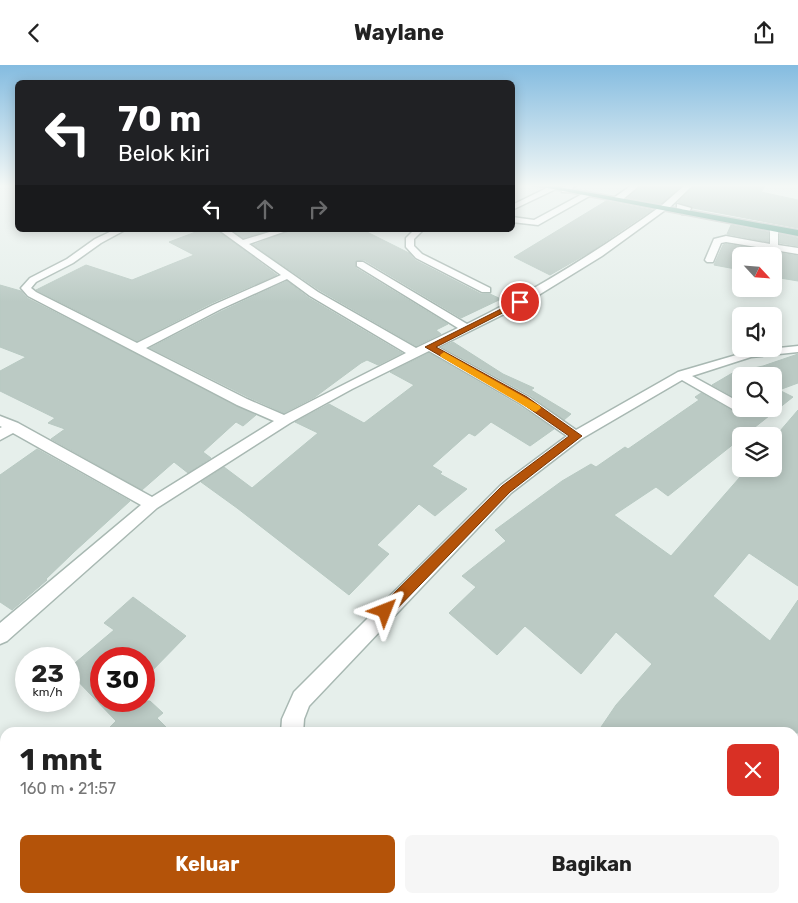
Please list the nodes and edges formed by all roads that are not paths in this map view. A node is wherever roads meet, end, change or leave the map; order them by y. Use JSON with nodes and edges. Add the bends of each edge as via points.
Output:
{"nodes":[{"id":1,"x":642,"y":224,"type":"edge"},
{"id":2,"x":751,"y":224,"type":"edge"},
{"id":3,"x":774,"y":229,"type":"junction"},
{"id":4,"x":117,"y":232,"type":"edge"},
{"id":5,"x":226,"y":232,"type":"edge"},
{"id":6,"x":279,"y":232,"type":"edge"},
{"id":7,"x":417,"y":232,"type":"edge"},
{"id":8,"x":798,"y":233,"type":"edge"},
{"id":9,"x":243,"y":243,"type":"junction"},
{"id":10,"x":774,"y":247,"type":"joint"},
{"id":11,"x":782,"y":248,"type":"edge"},
{"id":12,"x":798,"y":251,"type":"edge"},
{"id":13,"x":710,"y":260,"type":"dead end"},
{"id":14,"x":360,"y":263,"type":"dead end"},
{"id":15,"x":289,"y":275,"type":"junction"},
{"id":16,"x":486,"y":290,"type":"dead end"},
{"id":17,"x":466,"y":328,"type":"junction"},
{"id":18,"x":137,"y":347,"type":"junction"},
{"id":19,"x":430,"y":347,"type":"junction"},
{"id":20,"x":798,"y":349,"type":"edge"},
{"id":21,"x":415,"y":353,"type":"junction"},
{"id":22,"x":682,"y":375,"type":"junction"},
{"id":23,"x":732,"y":403,"type":"edge"},
{"id":24,"x":285,"y":420,"type":"junction"},
{"id":25,"x":7,"y":423,"type":"edge"},
{"id":26,"x":0,"y":435,"type":"edge"},
{"id":27,"x":574,"y":435,"type":"junction"},
{"id":28,"x":152,"y":504,"type":"junction"},
{"id":29,"x":0,"y":635,"type":"edge"},
{"id":30,"x":292,"y":727,"type":"edge"}],
"edges":[{"from":1,"to":17,"type":"street","via":[[520,302]]},
{"from":2,"to":3,"type":"main road"},
{"from":3,"to":8,"type":"main road"},
{"from":3,"to":10,"type":"street"},
{"from":4,"to":18,"type":"street","via":[[33,280],[26,288]]},
{"from":5,"to":9,"type":"street"},
{"from":6,"to":9,"type":"street"},
{"from":7,"to":16,"type":"street","via":[[410,238],[410,247],[419,256]]},
{"from":9,"to":15,"type":"street"},
{"from":10,"to":13,"type":"street","via":[[726,239],[717,241]]},
{"from":11,"to":12,"type":"street"},
{"from":14,"to":17,"type":"street"},
{"from":15,"to":18,"type":"street"},
{"from":15,"to":21,"type":"street","via":[[314,294]]},
{"from":17,"to":19,"type":"street"},
{"from":18,"to":24,"type":"street","via":[[242,402]]},
{"from":19,"to":21,"type":"street"},
{"from":19,"to":27,"type":"street","via":[[524,400]]},
{"from":20,"to":22,"type":"street","via":[[750,354]]},
{"from":21,"to":24,"type":"street"},
{"from":22,"to":23,"type":"street"},
{"from":22,"to":27,"type":"street"},
{"from":24,"to":28,"type":"street"},
{"from":25,"to":26,"type":"street"},
{"from":25,"to":28,"type":"street"},
{"from":27,"to":30,"type":"street","via":[[506,489],[318,680],[301,699]]},
{"from":28,"to":29,"type":"street"}]}
